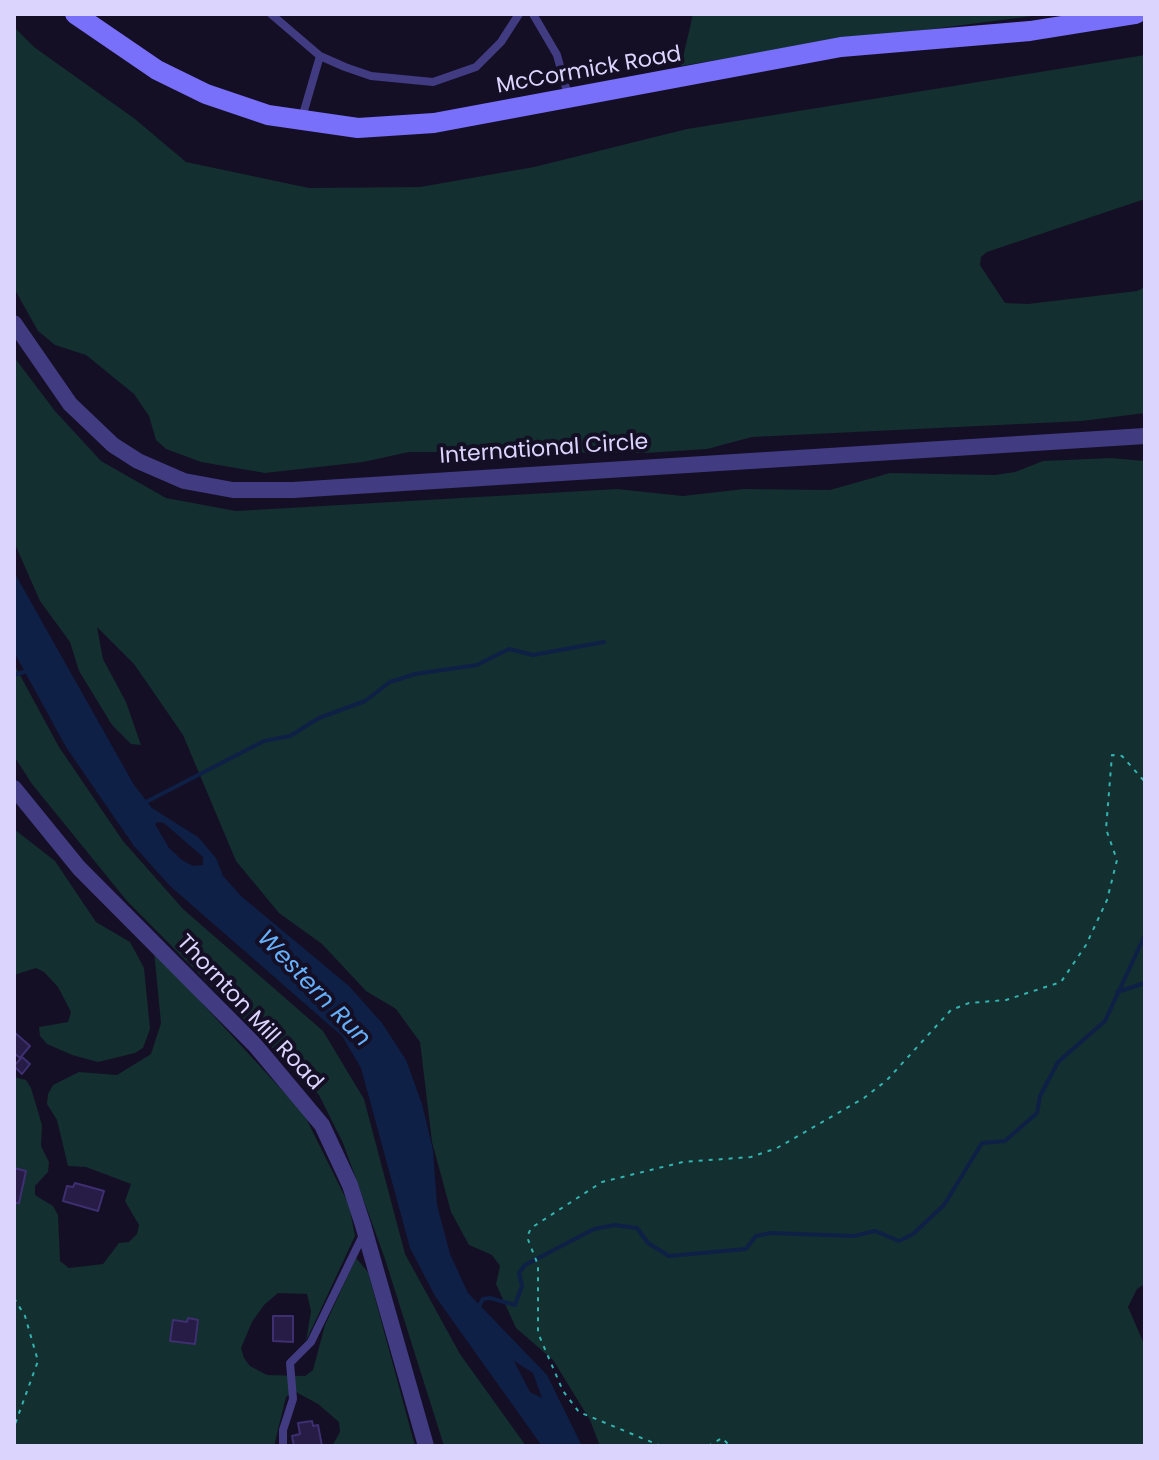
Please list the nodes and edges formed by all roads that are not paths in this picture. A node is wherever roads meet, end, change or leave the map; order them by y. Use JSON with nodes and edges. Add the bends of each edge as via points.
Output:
{"nodes":[{"id":1,"x":75,"y":14,"type":"edge"},
{"id":2,"x":271,"y":14,"type":"edge"},
{"id":3,"x":519,"y":14,"type":"edge"},
{"id":4,"x":533,"y":14,"type":"edge"},
{"id":5,"x":1136,"y":14,"type":"edge"},
{"id":6,"x":320,"y":56,"type":"junction"},
{"id":7,"x":569,"y":99,"type":"junction"},
{"id":8,"x":300,"y":122,"type":"junction"},
{"id":9,"x":14,"y":323,"type":"edge"},
{"id":10,"x":1145,"y":436,"type":"edge"},
{"id":11,"x":14,"y":788,"type":"edge"},
{"id":12,"x":365,"y":1232,"type":"junction"},
{"id":13,"x":283,"y":1446,"type":"edge"},
{"id":14,"x":426,"y":1446,"type":"edge"}],
"edges":[{"from":1,"to":8,"type":"main road","name":"McCormick Road","via":[[187,86]]},
{"from":2,"to":6,"type":"lane"},
{"from":3,"to":6,"type":"lane","via":[[476,67],[433,82],[371,76]]},
{"from":4,"to":7,"type":"lane","via":[[557,55]]},
{"from":5,"to":7,"type":"main road","name":"McCormick Road","via":[[1030,31],[841,47]]},
{"from":6,"to":8,"type":"lane"},
{"from":7,"to":8,"type":"main road","name":"McCormick Road","via":[[394,127]]},
{"from":9,"to":10,"type":"street","name":"International Circle","via":[[70,404],[113,445],[184,481],[233,490]]},
{"from":11,"to":12,"type":"street","name":"Thornton Mill Road","via":[[79,868],[296,1091],[337,1154]]},
{"from":12,"to":13,"type":"lane","via":[[311,1342],[290,1363],[293,1399]]},
{"from":12,"to":14,"type":"street","name":"Thornton Mill Road"}]}
